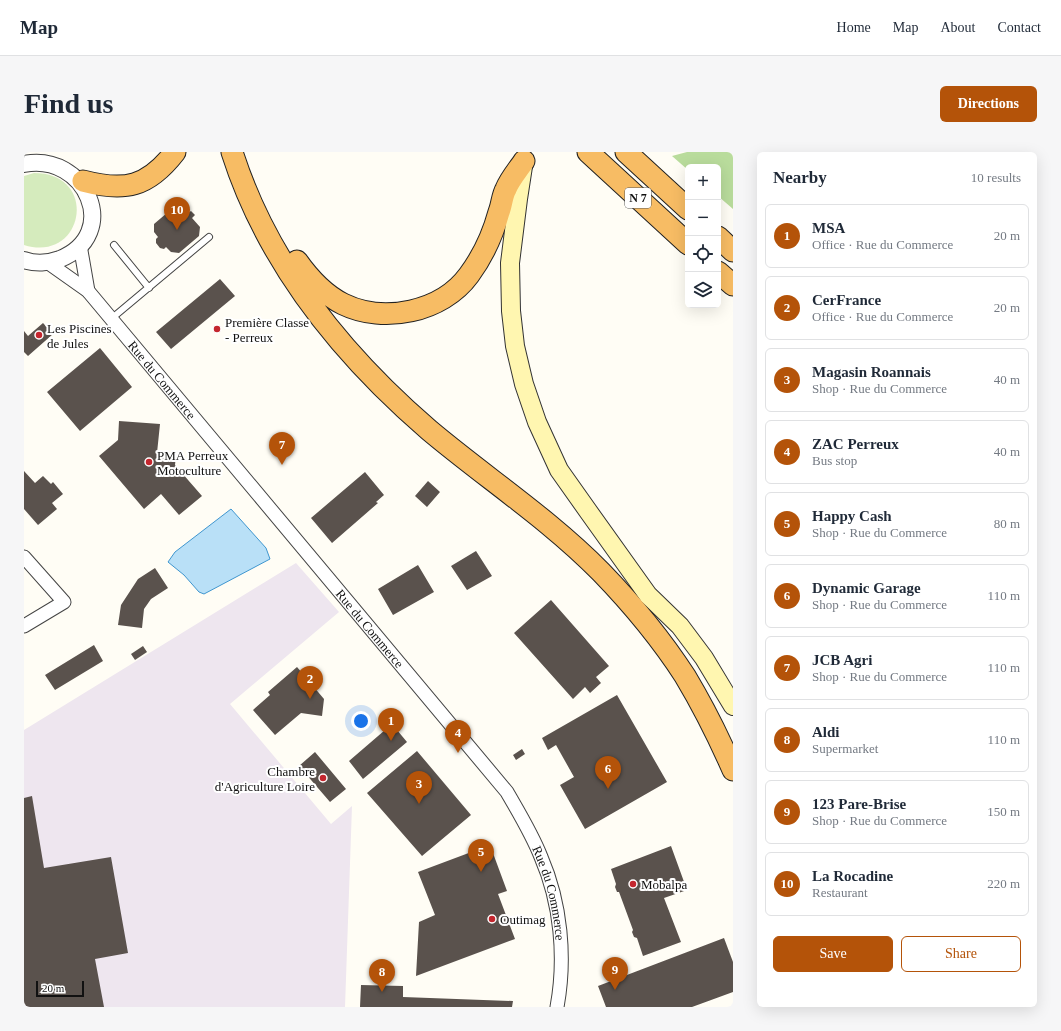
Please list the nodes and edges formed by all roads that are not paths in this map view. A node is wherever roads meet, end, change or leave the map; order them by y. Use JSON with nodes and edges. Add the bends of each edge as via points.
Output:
{"nodes":[{"id":1,"x":175,"y":152,"type":"edge"},
{"id":2,"x":232,"y":152,"type":"edge"},
{"id":3,"x":244,"y":152,"type":"edge"},
{"id":4,"x":588,"y":152,"type":"edge"},
{"id":5,"x":626,"y":152,"type":"edge"},
{"id":6,"x":36,"y":156,"type":"edge"},
{"id":7,"x":525,"y":156,"type":"edge"},
{"id":8,"x":24,"y":164,"type":"edge"},
{"id":9,"x":83,"y":181,"type":"junction"},
{"id":10,"x":685,"y":206,"type":"edge"},
{"id":11,"x":209,"y":238,"type":"dead end"},
{"id":12,"x":721,"y":240,"type":"edge"},
{"id":13,"x":685,"y":241,"type":"edge"},
{"id":14,"x":80,"y":245,"type":"junction"},
{"id":15,"x":114,"y":245,"type":"dead end"},
{"id":16,"x":733,"y":251,"type":"edge"},
{"id":17,"x":25,"y":261,"type":"edge"},
{"id":18,"x":47,"y":262,"type":"junction"},
{"id":19,"x":721,"y":275,"type":"edge"},
{"id":20,"x":733,"y":285,"type":"edge"},
{"id":21,"x":149,"y":288,"type":"junction"},
{"id":22,"x":88,"y":291,"type":"junction"},
{"id":23,"x":111,"y":319,"type":"junction"},
{"id":24,"x":24,"y":557,"type":"edge"},
{"id":25,"x":648,"y":595,"type":"junction"},
{"id":26,"x":24,"y":626,"type":"edge"},
{"id":27,"x":733,"y":706,"type":"edge"},
{"id":28,"x":733,"y":747,"type":"edge"},
{"id":29,"x":733,"y":770,"type":"edge"},
{"id":30,"x":557,"y":1007,"type":"edge"}],
"edges":[{"from":1,"to":9,"type":"highway","via":[[144,182],[115,187]]},
{"from":2,"to":29,"type":"highway","via":[[251,203],[267,234],[312,307],[336,337],[368,373],[428,429],[568,540],[601,572],[634,608],[685,676]]},
{"from":3,"to":7,"type":"highway","via":[[279,232],[312,282],[343,304],[360,311],[378,314],[397,314],[432,304],[459,287],[480,257],[490,237],[506,188]]},
{"from":4,"to":13,"type":"highway","number":"N 7"},
{"from":5,"to":10,"type":"highway","number":"N 7"},
{"from":6,"to":8,"type":"street"},
{"from":6,"to":9,"type":"street","via":[[64,165]]},
{"from":7,"to":25,"type":"main road","via":[[510,263],[514,339],[524,384],[537,422],[559,470]]},
{"from":9,"to":14,"type":"street","via":[[90,197],[93,214],[87,236]]},
{"from":11,"to":21,"type":"lane"},
{"from":12,"to":16,"type":"highway"},
{"from":14,"to":18,"type":"street","via":[[65,257]]},
{"from":14,"to":22,"type":"street","name":"Rue du Commerce"},
{"from":15,"to":21,"type":"lane"},
{"from":17,"to":18,"type":"street"},
{"from":18,"to":22,"type":"street","name":"Rue du Commerce"},
{"from":19,"to":20,"type":"highway"},
{"from":21,"to":23,"type":"lane"},
{"from":22,"to":23,"type":"street","name":"Rue du Commerce"},
{"from":23,"to":30,"type":"street","name":"Rue du Commerce","via":[[507,792],[542,858],[553,892],[560,930],[562,968]]},
{"from":24,"to":26,"type":"street","via":[[64,602]]},
{"from":25,"to":27,"type":"main road","via":[[680,626],[704,658]]},
{"from":25,"to":28,"type":"main road","via":[[667,634],[713,706]]}]}
